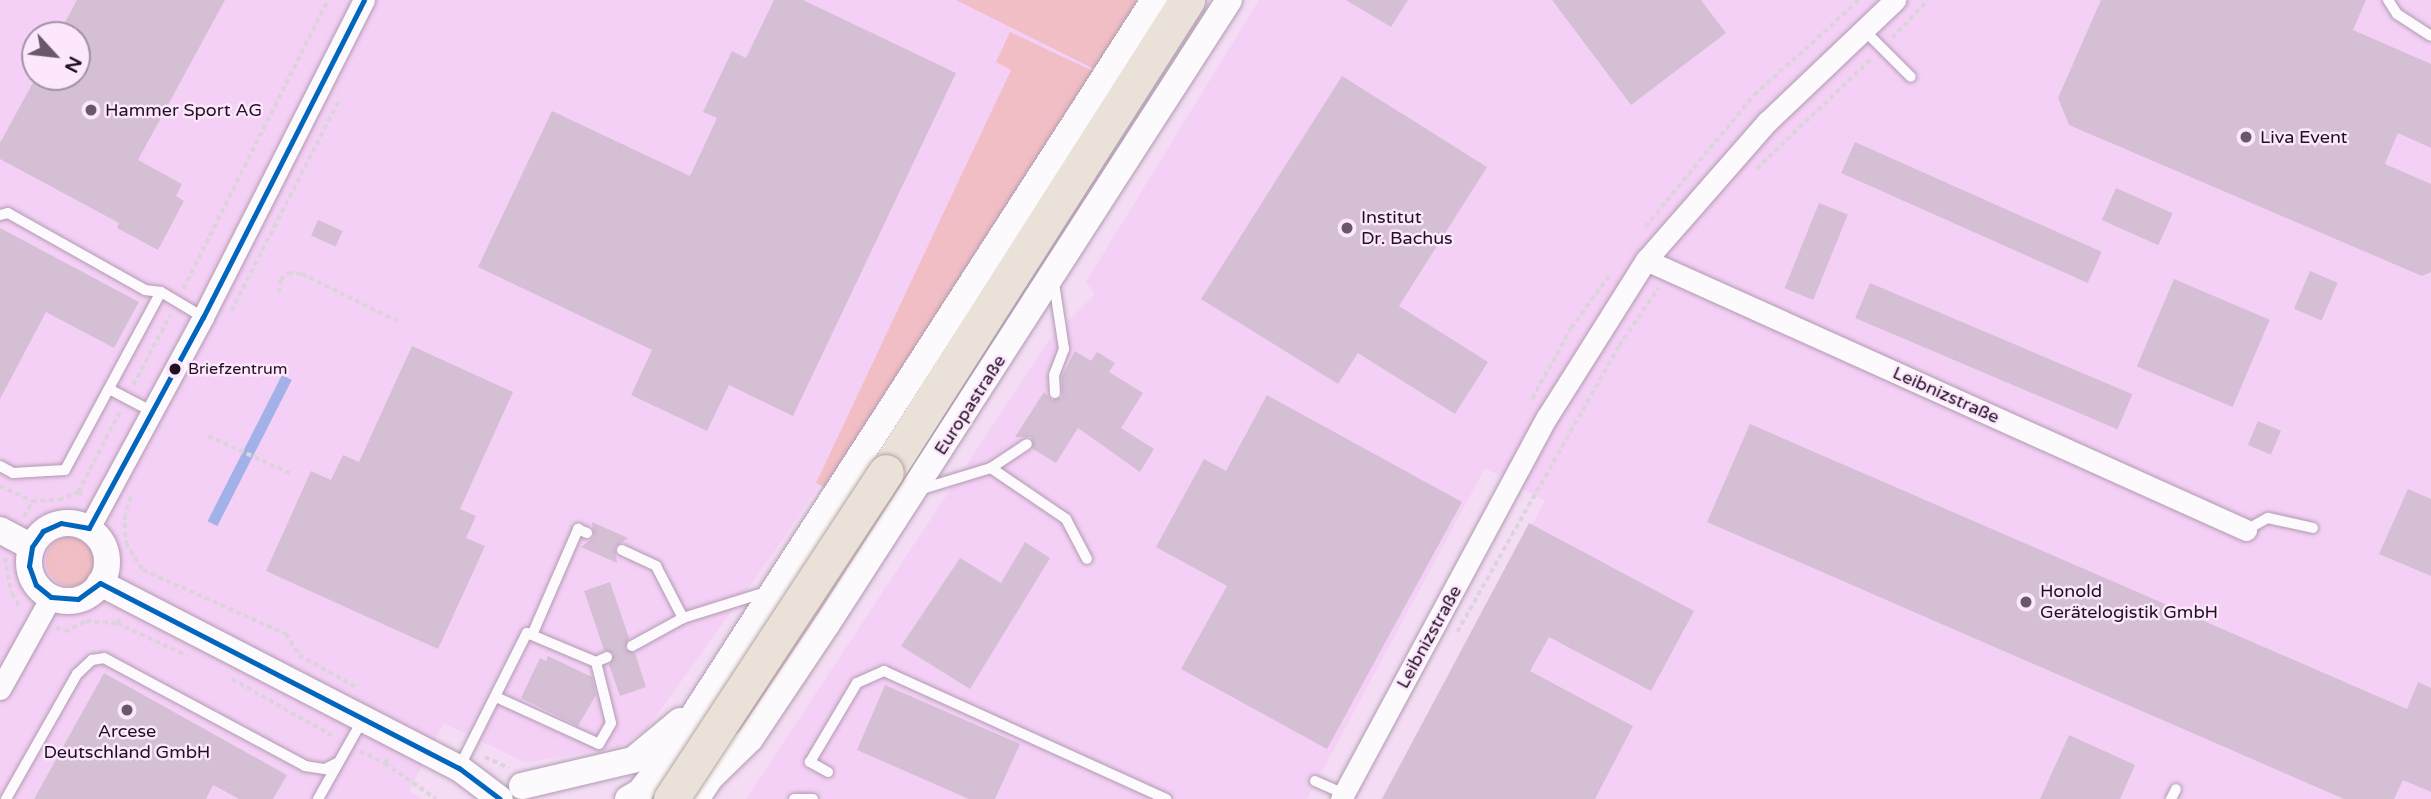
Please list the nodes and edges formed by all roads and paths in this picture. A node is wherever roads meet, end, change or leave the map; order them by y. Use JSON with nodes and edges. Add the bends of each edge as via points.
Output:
{"nodes":[{"id":1,"x":328,"y":0,"type":"edge"},
{"id":2,"x":364,"y":0,"type":"edge"},
{"id":3,"x":1154,"y":0,"type":"edge"},
{"id":4,"x":1185,"y":0,"type":"edge"},
{"id":5,"x":1228,"y":0,"type":"edge"},
{"id":6,"x":1895,"y":0,"type":"edge"},
{"id":7,"x":1928,"y":0,"type":"edge"},
{"id":8,"x":2388,"y":0,"type":"edge"},
{"id":9,"x":1864,"y":30,"type":"junction"},
{"id":10,"x":2431,"y":36,"type":"edge"},
{"id":11,"x":1882,"y":49,"type":"junction"},
{"id":12,"x":1911,"y":78,"type":"dead end"},
{"id":13,"x":1746,"y":179,"type":"dead end"},
{"id":14,"x":0,"y":215,"type":"edge"},
{"id":15,"x":1646,"y":260,"type":"junction"},
{"id":16,"x":1670,"y":271,"type":"junction"},
{"id":17,"x":1054,"y":274,"type":"junction"},
{"id":18,"x":161,"y":292,"type":"junction"},
{"id":19,"x":278,"y":293,"type":"dead end"},
{"id":20,"x":177,"y":301,"type":"junction"},
{"id":21,"x":203,"y":317,"type":"junction"},
{"id":22,"x":397,"y":321,"type":"dead end"},
{"id":23,"x":109,"y":389,"type":"junction"},
{"id":24,"x":1055,"y":393,"type":"dead end"},
{"id":25,"x":126,"y":398,"type":"junction"},
{"id":26,"x":153,"y":412,"type":"junction"},
{"id":27,"x":208,"y":436,"type":"dead end"},
{"id":28,"x":1027,"y":444,"type":"dead end"},
{"id":29,"x":0,"y":466,"type":"edge"},
{"id":30,"x":991,"y":468,"type":"junction"},
{"id":31,"x":290,"y":473,"type":"dead end"},
{"id":32,"x":0,"y":486,"type":"edge"},
{"id":33,"x":78,"y":492,"type":"junction"},
{"id":34,"x":913,"y":493,"type":"junction"},
{"id":35,"x":32,"y":502,"type":"junction"},
{"id":36,"x":102,"y":505,"type":"junction"},
{"id":37,"x":89,"y":528,"type":"junction"},
{"id":38,"x":2313,"y":528,"type":"dead end"},
{"id":39,"x":2246,"y":530,"type":"joint"},
{"id":40,"x":587,"y":533,"type":"dead end"},
{"id":41,"x":15,"y":538,"type":"edge"},
{"id":42,"x":622,"y":550,"type":"dead end"},
{"id":43,"x":1087,"y":559,"type":"dead end"},
{"id":44,"x":143,"y":570,"type":"junction"},
{"id":45,"x":100,"y":583,"type":"junction"},
{"id":46,"x":775,"y":588,"type":"junction"},
{"id":47,"x":129,"y":599,"type":"junction"},
{"id":48,"x":45,"y":608,"type":"junction"},
{"id":49,"x":683,"y":618,"type":"junction"},
{"id":50,"x":117,"y":622,"type":"junction"},
{"id":51,"x":532,"y":635,"type":"junction"},
{"id":52,"x":1451,"y":641,"type":"dead end"},
{"id":53,"x":632,"y":646,"type":"dead end"},
{"id":54,"x":189,"y":657,"type":"dead end"},
{"id":55,"x":225,"y":675,"type":"dead end"},
{"id":56,"x":0,"y":689,"type":"edge"},
{"id":57,"x":360,"y":689,"type":"dead end"},
{"id":58,"x":496,"y":697,"type":"junction"},
{"id":59,"x":698,"y":706,"type":"junction"},
{"id":60,"x":363,"y":719,"type":"junction"},
{"id":61,"x":399,"y":737,"type":"junction"},
{"id":62,"x":750,"y":739,"type":"junction"},
{"id":63,"x":350,"y":746,"type":"junction"},
{"id":64,"x":337,"y":763,"type":"junction"},
{"id":65,"x":385,"y":763,"type":"junction"},
{"id":66,"x":459,"y":768,"type":"junction"},
{"id":67,"x":828,"y":772,"type":"dead end"},
{"id":68,"x":1315,"y":781,"type":"dead end"},
{"id":69,"x":511,"y":793,"type":"edge"},
{"id":70,"x":1343,"y":797,"type":"edge"},
{"id":71,"x":6,"y":799,"type":"edge"},
{"id":72,"x":317,"y":799,"type":"edge"},
{"id":73,"x":436,"y":799,"type":"edge"},
{"id":74,"x":553,"y":799,"type":"edge"},
{"id":75,"x":628,"y":799,"type":"edge"},
{"id":76,"x":671,"y":799,"type":"edge"},
{"id":77,"x":696,"y":799,"type":"edge"},
{"id":78,"x":716,"y":799,"type":"edge"},
{"id":79,"x":794,"y":799,"type":"edge"},
{"id":80,"x":813,"y":799,"type":"edge"},
{"id":81,"x":1166,"y":799,"type":"edge"}],
"edges":[{"from":1,"to":20,"type":"path"},
{"from":2,"to":21,"type":"street"},
{"from":3,"to":46,"type":"street"},
{"from":4,"to":76,"type":"highway","name":"Europastraße","bridge":true,"via":[[886,472]]},
{"from":5,"to":17,"type":"street","name":"Europastraße"},
{"from":6,"to":9,"type":"street","name":"Leibnizstraße"},
{"from":7,"to":11,"type":"path"},
{"from":8,"to":10,"type":"lane","via":[[2397,15]]},
{"from":9,"to":11,"type":"lane"},
{"from":9,"to":15,"type":"street","name":"Leibnizstraße","via":[[1766,122]]},
{"from":11,"to":12,"type":"lane"},
{"from":11,"to":13,"type":"path"},
{"from":14,"to":18,"type":"lane","via":[[8,213],[145,290]]},
{"from":15,"to":16,"type":"street","name":"Leibnizstraße"},
{"from":15,"to":70,"type":"street","name":"Leibnizstraße","via":[[1547,417]]},
{"from":16,"to":39,"type":"street","name":"Leibnizstraße"},
{"from":16,"to":52,"type":"path","via":[[1619,346]]},
{"from":17,"to":24,"type":"lane","via":[[1053,299],[1064,349],[1054,375]]},
{"from":17,"to":34,"type":"street","name":"Europastraße"},
{"from":18,"to":20,"type":"lane"},
{"from":18,"to":23,"type":"lane"},
{"from":19,"to":22,"type":"path","via":[[280,280],[288,273],[302,274]]},
{"from":20,"to":21,"type":"lane"},
{"from":20,"to":25,"type":"path"},
{"from":21,"to":26,"type":"street"},
{"from":23,"to":25,"type":"lane"},
{"from":23,"to":29,"type":"lane","via":[[65,470],[13,473]]},
{"from":25,"to":26,"type":"lane"},
{"from":25,"to":33,"type":"path"},
{"from":26,"to":36,"type":"street"},
{"from":27,"to":31,"type":"path"},
{"from":28,"to":30,"type":"lane"},
{"from":30,"to":34,"type":"lane"},
{"from":30,"to":43,"type":"lane","via":[[1066,519]]},
{"from":32,"to":35,"type":"path"},
{"from":33,"to":35,"type":"path","via":[[59,500]]},
{"from":33,"to":36,"type":"path"},
{"from":34,"to":62,"type":"street","name":"Europastraße"},
{"from":35,"to":41,"type":"path"},
{"from":36,"to":37,"type":"street"},
{"from":36,"to":44,"type":"path","via":[[125,515],[126,542]]},
{"from":37,"to":41,"type":"street","via":[[61,523]]},
{"from":37,"to":45,"type":"street","via":[[101,541],[107,558]]},
{"from":38,"to":39,"type":"lane","via":[[2267,518]]},
{"from":40,"to":51,"type":"lane","via":[[578,529]]},
{"from":41,"to":48,"type":"street"},
{"from":41,"to":48,"type":"path","via":[[4,555],[12,594],[19,608]]},
{"from":42,"to":49,"type":"lane","via":[[656,566]]},
{"from":44,"to":47,"type":"path"},
{"from":44,"to":57,"type":"path","via":[[286,634],[299,655]]},
{"from":45,"to":47,"type":"street"},
{"from":45,"to":48,"type":"street","via":[[78,599]]},
{"from":46,"to":49,"type":"lane"},
{"from":46,"to":59,"type":"street"},
{"from":47,"to":50,"type":"path"},
{"from":47,"to":60,"type":"street"},
{"from":48,"to":50,"type":"path","via":[[65,632],[86,621]]},
{"from":48,"to":56,"type":"street"},
{"from":49,"to":53,"type":"lane"},
{"from":50,"to":54,"type":"path"},
{"from":51,"to":58,"type":"lane","via":[[527,633]]},
{"from":51,"to":58,"type":"lane","via":[[602,659],[611,723],[599,744]]},
{"from":55,"to":63,"type":"path"},
{"from":58,"to":66,"type":"lane"},
{"from":59,"to":69,"type":"street","via":[[634,760]]},
{"from":59,"to":75,"type":"street","via":[[648,782]]},
{"from":60,"to":61,"type":"street"},
{"from":60,"to":63,"type":"lane"},
{"from":61,"to":65,"type":"path"},
{"from":61,"to":66,"type":"street"},
{"from":62,"to":77,"type":"street","name":"Europastraße","via":[[710,778]]},
{"from":62,"to":78,"type":"street"},
{"from":63,"to":64,"type":"lane"},
{"from":63,"to":65,"type":"path"},
{"from":64,"to":71,"type":"lane","via":[[325,769],[305,766],[104,658],[92,660],[77,674]]},
{"from":64,"to":72,"type":"lane"},
{"from":65,"to":73,"type":"path"},
{"from":66,"to":69,"type":"street"},
{"from":67,"to":81,"type":"lane","via":[[810,762],[857,682],[884,671]]},
{"from":68,"to":70,"type":"lane"},
{"from":69,"to":74,"type":"street"},
{"from":79,"to":80,"type":"lane"}]}
